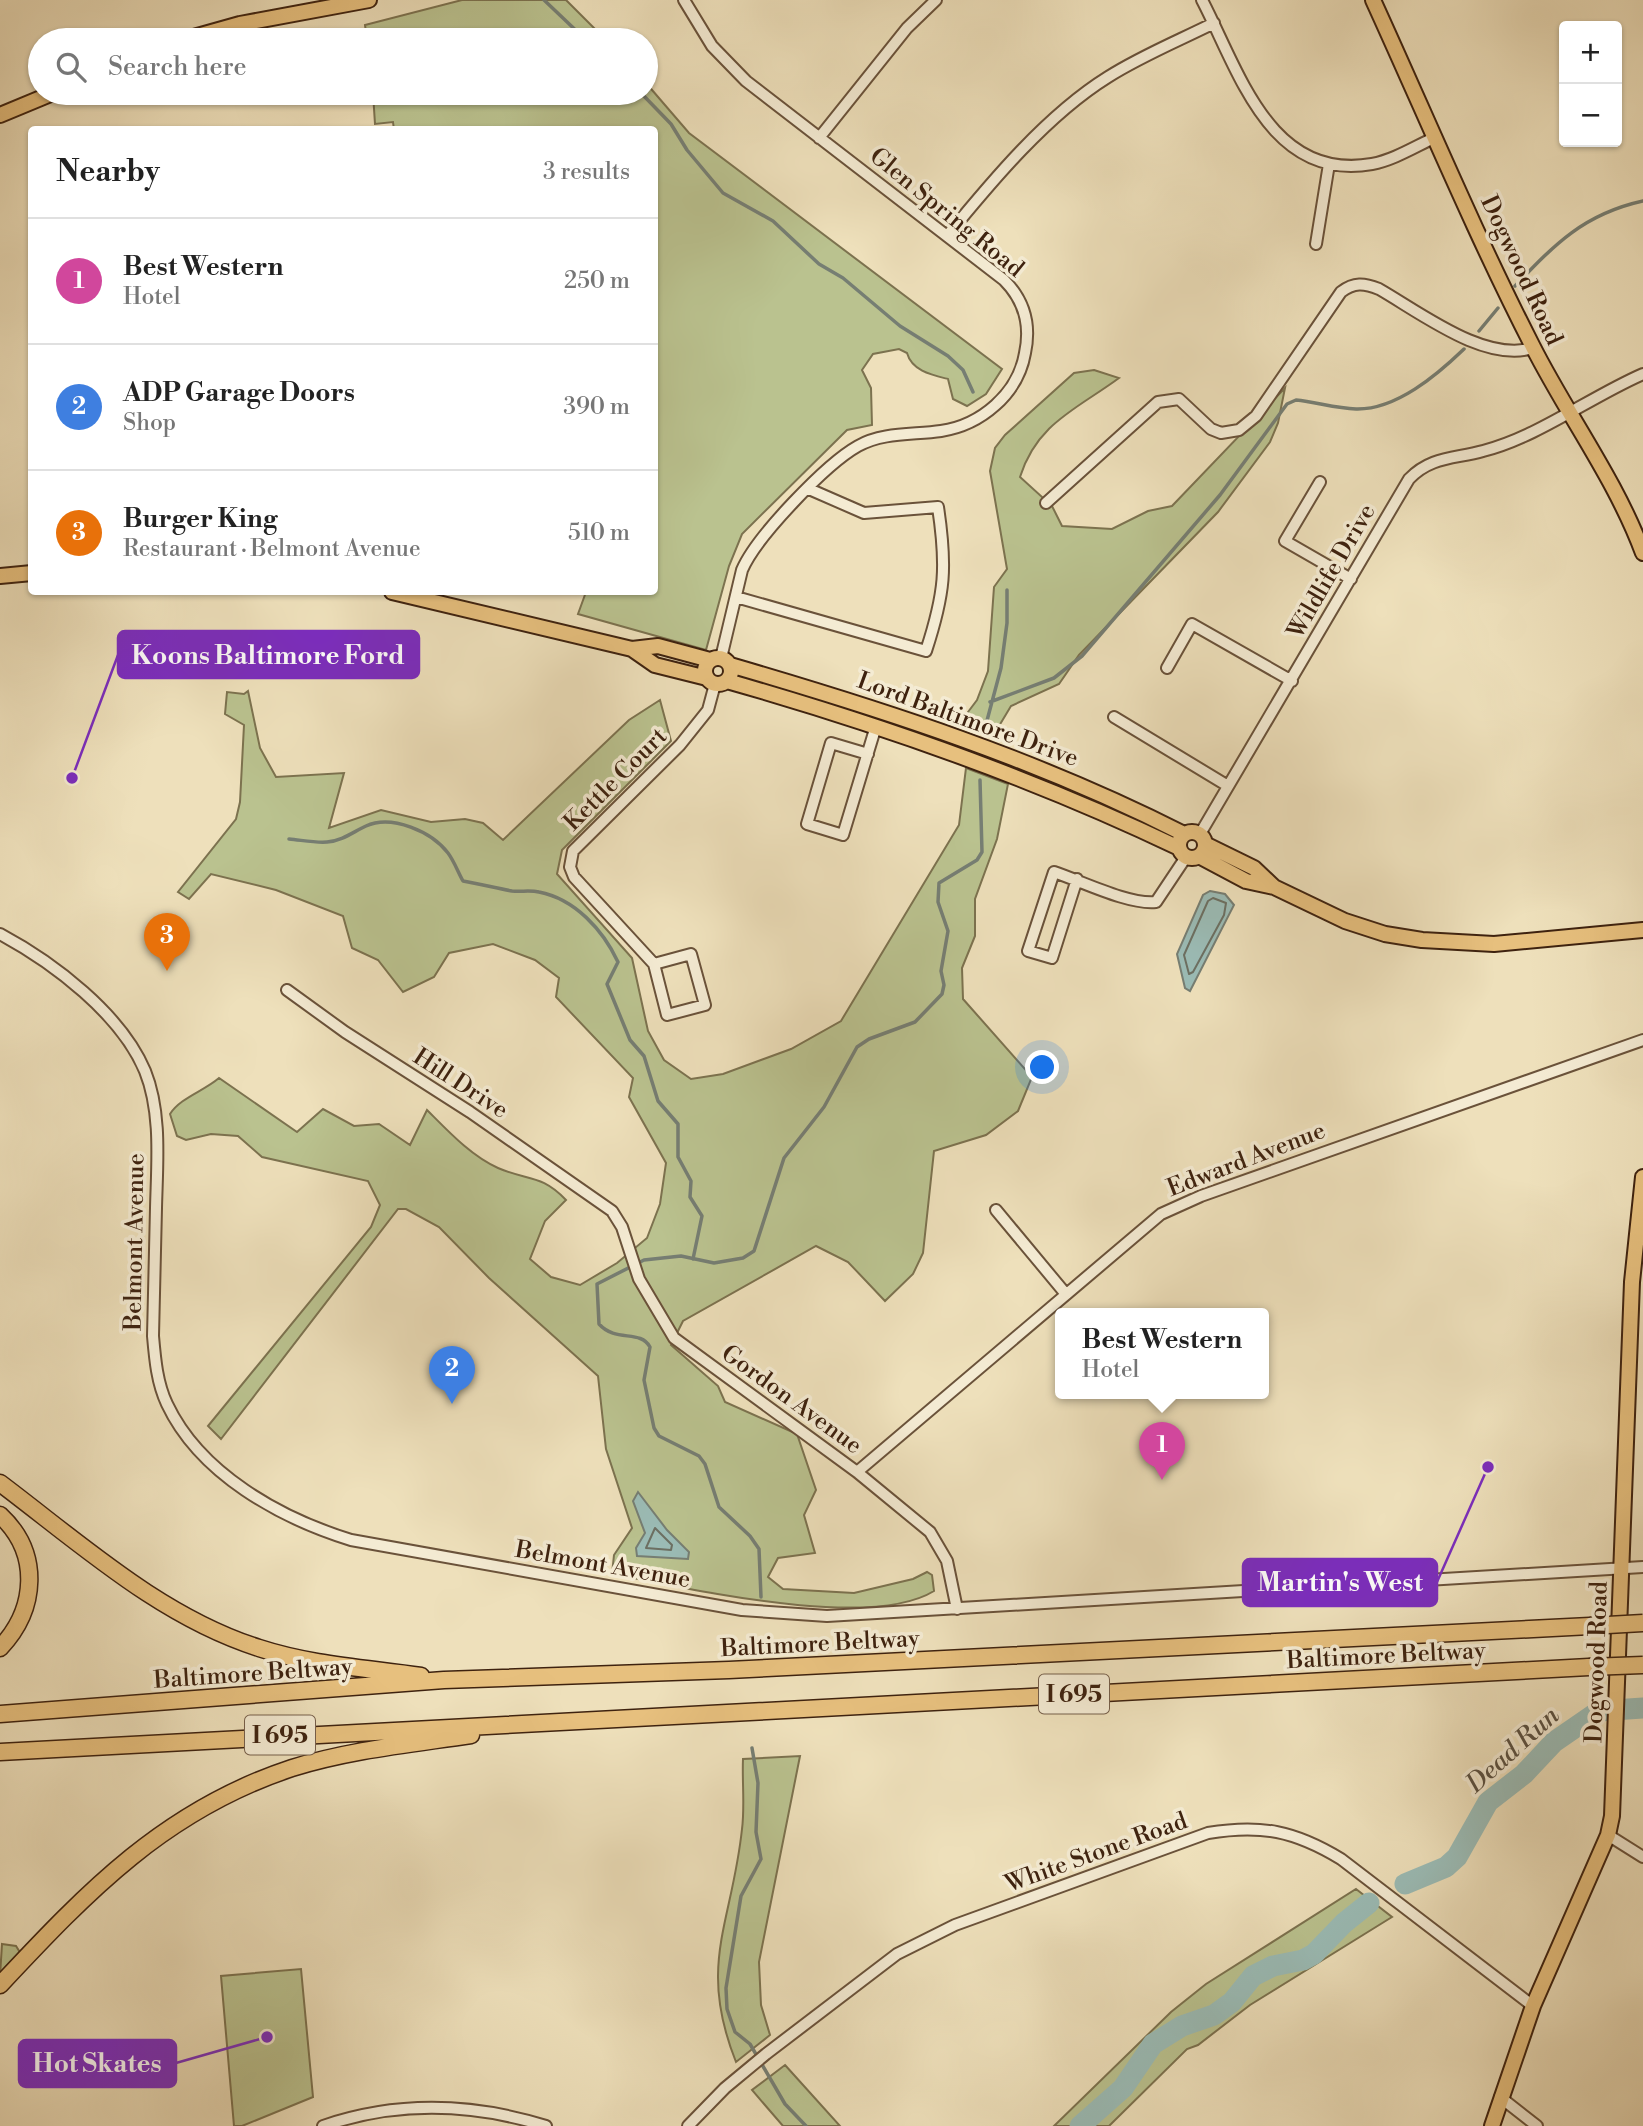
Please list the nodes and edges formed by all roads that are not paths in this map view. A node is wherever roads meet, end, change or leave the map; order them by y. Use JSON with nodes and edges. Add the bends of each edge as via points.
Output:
{"nodes":[{"id":1,"x":369,"y":0,"type":"edge"},
{"id":2,"x":684,"y":0,"type":"edge"},
{"id":3,"x":936,"y":0,"type":"edge"},
{"id":4,"x":1202,"y":0,"type":"edge"},
{"id":5,"x":1373,"y":0,"type":"edge"},
{"id":6,"x":1214,"y":23,"type":"junction"},
{"id":7,"x":230,"y":28,"type":"edge"},
{"id":8,"x":28,"y":103,"type":"edge"},
{"id":9,"x":0,"y":115,"type":"edge"},
{"id":10,"x":1436,"y":137,"type":"junction"},
{"id":11,"x":819,"y":138,"type":"junction"},
{"id":12,"x":1329,"y":164,"type":"junction"},
{"id":13,"x":947,"y":236,"type":"junction"},
{"id":14,"x":1315,"y":244,"type":"dead end"},
{"id":15,"x":1533,"y":348,"type":"junction"},
{"id":16,"x":1643,"y":374,"type":"edge"},
{"id":17,"x":1568,"y":412,"type":"junction"},
{"id":18,"x":1320,"y":482,"type":"dead end"},
{"id":19,"x":809,"y":489,"type":"junction"},
{"id":20,"x":1046,"y":503,"type":"dead end"},
{"id":21,"x":1643,"y":553,"type":"edge"},
{"id":22,"x":28,"y":573,"type":"edge"},
{"id":23,"x":0,"y":576,"type":"edge"},
{"id":24,"x":1351,"y":579,"type":"junction"},
{"id":25,"x":405,"y":595,"type":"edge"},
{"id":26,"x":736,"y":597,"type":"junction"},
{"id":27,"x":632,"y":649,"type":"junction"},
{"id":28,"x":720,"y":661,"type":"junction"},
{"id":29,"x":1167,"y":668,"type":"dead end"},
{"id":30,"x":716,"y":681,"type":"junction"},
{"id":31,"x":1292,"y":681,"type":"junction"},
{"id":32,"x":1114,"y":717,"type":"dead end"},
{"id":33,"x":876,"y":726,"type":"junction"},
{"id":34,"x":868,"y":754,"type":"junction"},
{"id":35,"x":1228,"y":786,"type":"junction"},
{"id":36,"x":1192,"y":846,"type":"junction"},
{"id":37,"x":1077,"y":879,"type":"junction"},
{"id":38,"x":1643,"y":930,"type":"edge"},
{"id":39,"x":0,"y":934,"type":"edge"},
{"id":40,"x":654,"y":964,"type":"junction"},
{"id":41,"x":287,"y":990,"type":"dead end"},
{"id":42,"x":1643,"y":1040,"type":"edge"},
{"id":43,"x":1643,"y":1177,"type":"edge"},
{"id":44,"x":996,"y":1210,"type":"dead end"},
{"id":45,"x":612,"y":1211,"type":"joint"},
{"id":46,"x":1065,"y":1293,"type":"junction"},
{"id":47,"x":857,"y":1472,"type":"junction"},
{"id":48,"x":4,"y":1487,"type":"edge"},
{"id":49,"x":0,"y":1515,"type":"edge"},
{"id":50,"x":1643,"y":1567,"type":"edge"},
{"id":51,"x":1622,"y":1570,"type":"junction"},
{"id":52,"x":957,"y":1609,"type":"junction"},
{"id":53,"x":1643,"y":1623,"type":"edge"},
{"id":54,"x":0,"y":1648,"type":"edge"},
{"id":55,"x":1643,"y":1665,"type":"edge"},
{"id":56,"x":444,"y":1680,"type":"junction"},
{"id":57,"x":0,"y":1714,"type":"edge"},
{"id":58,"x":560,"y":1721,"type":"junction"},
{"id":59,"x":0,"y":1752,"type":"edge"},
{"id":60,"x":1608,"y":1835,"type":"junction"},
{"id":61,"x":1643,"y":1857,"type":"edge"},
{"id":62,"x":0,"y":1985,"type":"edge"},
{"id":63,"x":1533,"y":2006,"type":"junction"},
{"id":64,"x":1500,"y":2097,"type":"junction"},
{"id":65,"x":323,"y":2126,"type":"edge"},
{"id":66,"x":546,"y":2126,"type":"edge"},
{"id":67,"x":688,"y":2126,"type":"edge"},
{"id":68,"x":1492,"y":2126,"type":"edge"},
{"id":69,"x":1537,"y":2126,"type":"edge"}],
"edges":[{"from":1,"to":7,"type":"main road"},
{"from":2,"to":11,"type":"street","name":"Glen Spring Road","via":[[728,64]]},
{"from":3,"to":11,"type":"street","via":[[907,28]]},
{"from":4,"to":6,"type":"street"},
{"from":5,"to":10,"type":"main road","name":"Dogwood Road"},
{"from":6,"to":12,"type":"street","via":[[1265,121],[1290,147]]},
{"from":6,"to":13,"type":"street","via":[[1130,64],[1085,93],[995,178]]},
{"from":8,"to":9,"type":"main road"},
{"from":10,"to":12,"type":"street","via":[[1374,164]]},
{"from":10,"to":15,"type":"main road","name":"Dogwood Road"},
{"from":11,"to":13,"type":"street","name":"Glen Spring Road"},
{"from":12,"to":14,"type":"street"},
{"from":13,"to":19,"type":"street","name":"Glen Spring Road","via":[[1004,280],[1022,305],[1027,343],[1015,380],[1004,397],[976,420],[942,431],[869,441],[845,454]]},
{"from":15,"to":17,"type":"main road","name":"Dogwood Road"},
{"from":15,"to":20,"type":"street","via":[[1518,353],[1490,348],[1379,289],[1367,284],[1348,286],[1248,425],[1221,433],[1179,399],[1158,402]]},
{"from":16,"to":17,"type":"street","name":"Wildlife Drive"},
{"from":17,"to":21,"type":"main road","name":"Dogwood Road","via":[[1621,503]]},
{"from":17,"to":24,"type":"street","name":"Wildlife Drive","via":[[1497,447],[1440,458],[1417,470]]},
{"from":18,"to":24,"type":"street","via":[[1285,541]]},
{"from":19,"to":26,"type":"street","name":"Glen Spring Road","via":[[755,546],[742,570]]},
{"from":19,"to":26,"type":"street","via":[[864,513],[938,507],[945,554],[944,590],[926,651]]},
{"from":22,"to":23,"type":"main road"},
{"from":24,"to":31,"type":"street","name":"Wildlife Drive"},
{"from":25,"to":27,"type":"main road","name":"Lord Baltimore Drive"},
{"from":26,"to":28,"type":"street","name":"Glen Spring Road"},
{"from":27,"to":28,"type":"main road","name":"Lord Baltimore Drive","via":[[658,646]]},
{"from":27,"to":30,"type":"main road","name":"Lord Baltimore Drive","via":[[655,665]]},
{"from":28,"to":30,"type":"main road","via":[[731,673]]},
{"from":28,"to":30,"type":"main road","via":[[705,666]]},
{"from":28,"to":36,"type":"main road","name":"Lord Baltimore Drive","via":[[989,746],[1086,787]]},
{"from":29,"to":31,"type":"street","via":[[1192,624]]},
{"from":30,"to":33,"type":"main road","name":"Lord Baltimore Drive"},
{"from":30,"to":40,"type":"street","name":"Kettle Court","via":[[708,710],[680,745],[570,858],[580,885]]},
{"from":31,"to":35,"type":"street","name":"Wildlife Drive"},
{"from":32,"to":35,"type":"street"},
{"from":33,"to":34,"type":"street"},
{"from":33,"to":36,"type":"main road","name":"Lord Baltimore Drive"},
{"from":34,"to":34,"type":"street","via":[[844,835],[807,824],[831,743]]},
{"from":35,"to":36,"type":"street","name":"Wildlife Drive"},
{"from":36,"to":37,"type":"street","name":"Wildlife Drive","via":[[1156,902],[1143,903]]},
{"from":36,"to":38,"type":"main road","name":"Lord Baltimore Drive","via":[[1254,868],[1274,887],[1345,921],[1385,934],[1494,943]]},
{"from":37,"to":37,"type":"street","name":"Wildlife Drive","via":[[1054,872],[1028,951],[1052,958]]},
{"from":39,"to":52,"type":"street","name":"Belmont Avenue","via":[[101,1008],[133,1048],[145,1072],[158,1150],[155,1362],[166,1403],[179,1426],[232,1480],[301,1522],[351,1539],[692,1602],[786,1615]]},
{"from":40,"to":40,"type":"street","name":"Kettle Court","via":[[667,1015],[705,1005],[691,954]]},
{"from":41,"to":45,"type":"street","name":"Hill Drive"},
{"from":42,"to":46,"type":"street","name":"Edward Avenue","via":[[1180,1204],[1142,1228]]},
{"from":43,"to":51,"type":"main road","name":"Dogwood Road","via":[[1632,1282]]},
{"from":44,"to":46,"type":"street"},
{"from":45,"to":47,"type":"street","name":"Gordon Avenue","via":[[651,1302],[674,1338]]},
{"from":46,"to":47,"type":"street","name":"Edward Avenue"},
{"from":47,"to":52,"type":"street","name":"Gordon Avenue","via":[[937,1541],[947,1561]]},
{"from":48,"to":56,"type":"highway","via":[[162,1603],[222,1635],[312,1661]]},
{"from":49,"to":54,"type":"highway","via":[[23,1546],[30,1575],[24,1615]]},
{"from":50,"to":51,"type":"street","name":"Belmont Avenue"},
{"from":51,"to":52,"type":"street","name":"Belmont Avenue"},
{"from":51,"to":60,"type":"main road","name":"Dogwood Road","via":[[1614,1805]]},
{"from":53,"to":56,"type":"highway","name":"Baltimore Beltway","number":"I 695","bridge":true,"via":[[729,1670]]},
{"from":55,"to":58,"type":"highway","name":"Baltimore Beltway","number":"I 695","bridge":true},
{"from":56,"to":57,"type":"highway","name":"Baltimore Beltway","number":"I 695"},
{"from":58,"to":59,"type":"highway","name":"Baltimore Beltway","number":"I 695"},
{"from":58,"to":62,"type":"highway","via":[[362,1751],[256,1782],[139,1849],[70,1911]]},
{"from":60,"to":61,"type":"street"},
{"from":60,"to":63,"type":"main road","name":"Dogwood Road"},
{"from":63,"to":64,"type":"main road","name":"Dogwood Road"},
{"from":63,"to":67,"type":"street","name":"White Stone Road","via":[[1312,1841],[1245,1828],[1208,1833],[926,1938],[871,1972],[766,2054]]},
{"from":64,"to":68,"type":"main road","name":"Dogwood Road"},
{"from":64,"to":69,"type":"street"},
{"from":65,"to":66,"type":"street","via":[[372,2113],[435,2107],[497,2113]]}]}
